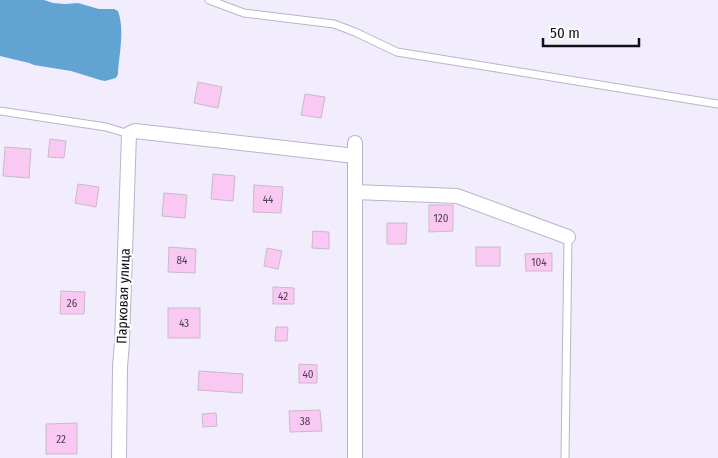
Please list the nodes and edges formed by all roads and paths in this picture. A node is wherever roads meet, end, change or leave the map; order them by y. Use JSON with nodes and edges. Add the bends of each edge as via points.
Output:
{"nodes":[{"id":1,"x":209,"y":0,"type":"edge"},
{"id":2,"x":718,"y":104,"type":"edge"},
{"id":3,"x":0,"y":110,"type":"edge"},
{"id":4,"x":129,"y":134,"type":"junction"},
{"id":5,"x":355,"y":192,"type":"junction"},
{"id":6,"x":568,"y":237,"type":"joint"},
{"id":7,"x":119,"y":458,"type":"edge"},
{"id":8,"x":355,"y":458,"type":"edge"},
{"id":9,"x":565,"y":458,"type":"edge"}],
"edges":[{"from":1,"to":2,"type":"lane","via":[[244,13],[334,24],[397,52]]},
{"from":3,"to":4,"type":"lane","via":[[106,127]]},
{"from":4,"to":5,"type":"street","via":[[135,131],[355,150]]},
{"from":4,"to":7,"type":"street","name":"Парковая улица"},
{"from":5,"to":6,"type":"street","via":[[457,196]]},
{"from":5,"to":8,"type":"street"},
{"from":6,"to":9,"type":"lane"}]}
